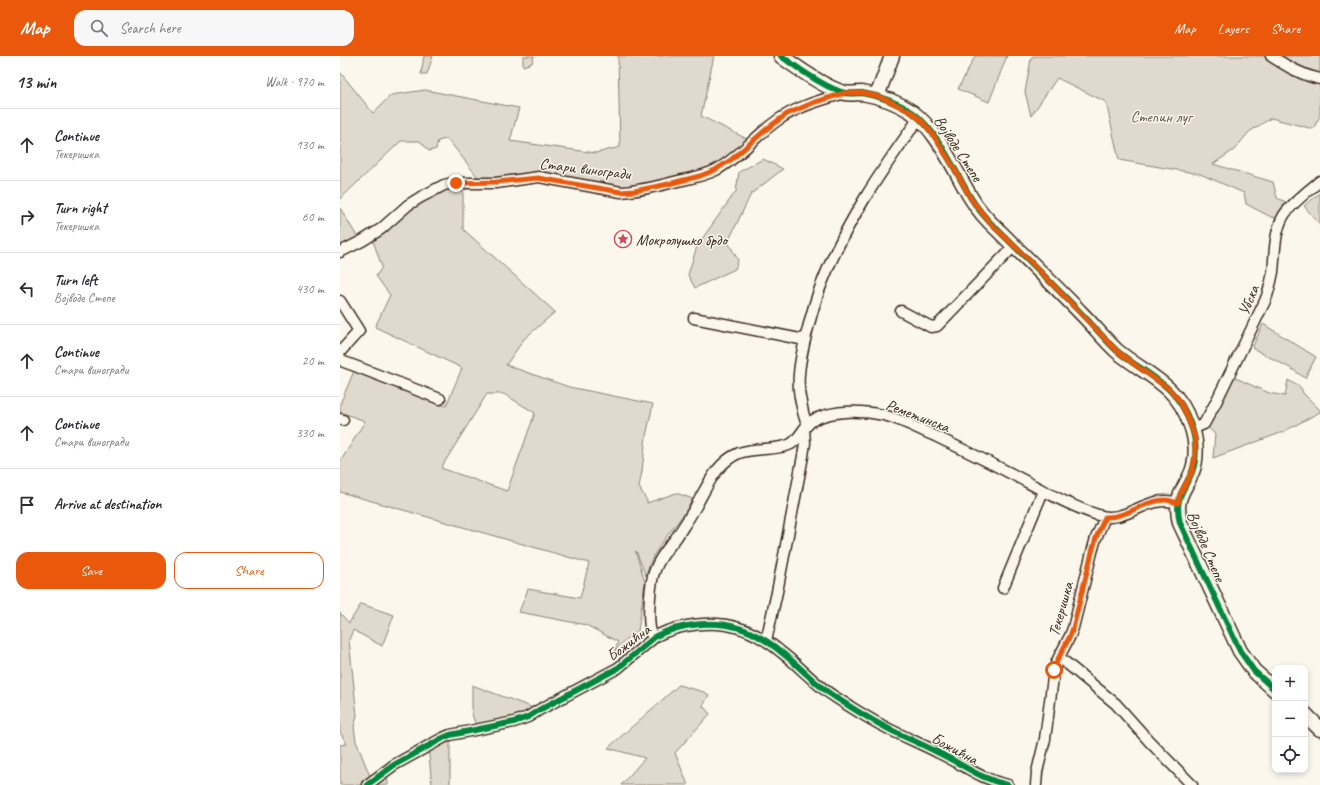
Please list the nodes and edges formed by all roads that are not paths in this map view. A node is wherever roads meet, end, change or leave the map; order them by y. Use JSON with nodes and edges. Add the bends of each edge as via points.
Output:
{"nodes":[{"id":1,"x":781,"y":56,"type":"edge"},
{"id":2,"x":892,"y":56,"type":"edge"},
{"id":3,"x":1272,"y":56,"type":"edge"},
{"id":4,"x":1320,"y":79,"type":"edge"},
{"id":5,"x":848,"y":93,"type":"junction"},
{"id":6,"x":877,"y":96,"type":"junction"},
{"id":7,"x":919,"y":118,"type":"junction"},
{"id":8,"x":1320,"y":182,"type":"edge"},
{"id":9,"x":1014,"y":246,"type":"junction"},
{"id":10,"x":340,"y":252,"type":"edge"},
{"id":11,"x":340,"y":301,"type":"edge"},
{"id":12,"x":901,"y":311,"type":"dead end"},
{"id":13,"x":694,"y":318,"type":"dead end"},
{"id":14,"x":805,"y":340,"type":"junction"},
{"id":15,"x":340,"y":352,"type":"edge"},
{"id":16,"x":340,"y":358,"type":"edge"},
{"id":17,"x":440,"y":399,"type":"dead end"},
{"id":18,"x":806,"y":426,"type":"junction"},
{"id":19,"x":1192,"y":429,"type":"junction"},
{"id":20,"x":1043,"y":491,"type":"junction"},
{"id":21,"x":1178,"y":503,"type":"junction"},
{"id":22,"x":1105,"y":517,"type":"junction"},
{"id":23,"x":1003,"y":588,"type":"dead end"},
{"id":24,"x":653,"y":638,"type":"junction"},
{"id":25,"x":766,"y":641,"type":"junction"},
{"id":26,"x":1059,"y":657,"type":"junction"},
{"id":27,"x":1272,"y":687,"type":"edge"},
{"id":28,"x":1308,"y":717,"type":"edge"},
{"id":29,"x":1320,"y":729,"type":"edge"},
{"id":30,"x":367,"y":785,"type":"edge"},
{"id":31,"x":1008,"y":785,"type":"edge"},
{"id":32,"x":1036,"y":785,"type":"edge"},
{"id":33,"x":1192,"y":785,"type":"edge"}],
"edges":[{"from":1,"to":5,"type":"street","via":[[830,87]]},
{"from":2,"to":6,"type":"street"},
{"from":3,"to":4,"type":"street","via":[[1294,70]]},
{"from":5,"to":6,"type":"street","name":"Стари виногради"},
{"from":5,"to":10,"type":"street","name":"Стари виногради","via":[[815,102],[787,114],[727,163],[700,176],[621,192],[538,178],[453,183],[421,197],[362,241]]},
{"from":6,"to":7,"type":"street","name":"Војводе Степе"},
{"from":7,"to":9,"type":"street","name":"Војводе Степе","via":[[938,142],[979,210]]},
{"from":7,"to":14,"type":"street","via":[[876,179],[835,252],[818,294]]},
{"from":8,"to":19,"type":"street","name":"Убска","via":[[1284,215],[1276,238],[1269,292],[1204,424]]},
{"from":9,"to":12,"type":"street","via":[[937,326],[931,327]]},
{"from":9,"to":19,"type":"street","name":"Војводе Степе","via":[[1117,351],[1176,396]]},
{"from":11,"to":15,"type":"street","via":[[359,331]]},
{"from":13,"to":14,"type":"street"},
{"from":14,"to":18,"type":"street","via":[[798,381]]},
{"from":16,"to":17,"type":"street","via":[[344,362]]},
{"from":18,"to":20,"type":"street","name":"Реметинска","via":[[822,417],[845,413],[860,412],[888,417],[951,444]]},
{"from":18,"to":24,"type":"street","name":"Реметинска","via":[[789,445],[743,452],[721,464],[713,473],[693,512],[655,569],[650,619]]},
{"from":18,"to":25,"type":"street","via":[[803,456]]},
{"from":19,"to":21,"type":"street","name":"Војводе Степе","via":[[1194,465]]},
{"from":20,"to":22,"type":"street","name":"Реметинска"},
{"from":20,"to":23,"type":"street"},
{"from":21,"to":22,"type":"street","via":[[1161,501],[1117,517]]},
{"from":21,"to":27,"type":"street","name":"Војводе Степе","via":[[1178,516],[1183,530],[1240,651],[1254,671]]},
{"from":22,"to":26,"type":"street","name":"Текеришка","via":[[1094,545],[1070,636]]},
{"from":24,"to":25,"type":"street","name":"Божићна","via":[[673,629],[712,624],[740,628]]},
{"from":24,"to":30,"type":"street","name":"Божићна","via":[[618,668],[528,716],[514,722],[450,735],[394,765]]},
{"from":25,"to":31,"type":"street","name":"Божићна","via":[[832,696],[855,710],[984,778]]},
{"from":26,"to":32,"type":"street","name":"Текеришка","via":[[1054,670]]},
{"from":26,"to":33,"type":"street","via":[[1116,704]]},
{"from":28,"to":29,"type":"street"}]}
